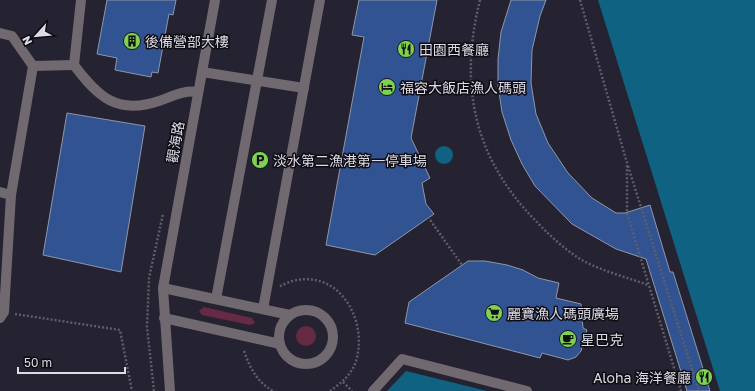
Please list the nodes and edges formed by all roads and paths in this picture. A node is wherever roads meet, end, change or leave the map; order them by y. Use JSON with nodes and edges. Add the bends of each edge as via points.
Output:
{"nodes":[{"id":1,"x":81,"y":0,"type":"edge"},
{"id":2,"x":215,"y":0,"type":"edge"},
{"id":3,"x":272,"y":0,"type":"edge"},
{"id":4,"x":320,"y":0,"type":"edge"},
{"id":5,"x":480,"y":0,"type":"edge"},
{"id":6,"x":580,"y":0,"type":"edge"},
{"id":7,"x":0,"y":33,"type":"edge"},
{"id":8,"x":74,"y":65,"type":"junction"},
{"id":9,"x":33,"y":66,"type":"junction"},
{"id":10,"x":202,"y":72,"type":"junction"},
{"id":11,"x":257,"y":82,"type":"junction"},
{"id":12,"x":304,"y":88,"type":"junction"},
{"id":13,"x":198,"y":92,"type":"junction"},
{"id":14,"x":627,"y":163,"type":"junction"},
{"id":15,"x":0,"y":192,"type":"edge"},
{"id":16,"x":11,"y":195,"type":"junction"},
{"id":17,"x":428,"y":217,"type":"dead end"},
{"id":18,"x":462,"y":265,"type":"dead end"},
{"id":19,"x":649,"y":285,"type":"junction"},
{"id":20,"x":280,"y":286,"type":"dead end"},
{"id":21,"x":163,"y":288,"type":"junction"},
{"id":22,"x":216,"y":299,"type":"junction"},
{"id":23,"x":263,"y":309,"type":"junction"},
{"id":24,"x":2,"y":315,"type":"edge"},
{"id":25,"x":290,"y":315,"type":"junction"},
{"id":26,"x":164,"y":318,"type":"junction"},
{"id":27,"x":280,"y":344,"type":"junction"},
{"id":28,"x":244,"y":351,"type":"dead end"},
{"id":29,"x":343,"y":382,"type":"junction"},
{"id":30,"x":132,"y":391,"type":"edge"},
{"id":31,"x":170,"y":391,"type":"edge"},
{"id":32,"x":273,"y":391,"type":"edge"},
{"id":33,"x":330,"y":391,"type":"edge"},
{"id":34,"x":352,"y":391,"type":"edge"},
{"id":35,"x":373,"y":391,"type":"edge"},
{"id":36,"x":527,"y":391,"type":"edge"},
{"id":37,"x":681,"y":391,"type":"edge"},
{"id":38,"x":699,"y":391,"type":"edge"}],
"edges":[{"from":1,"to":8,"type":"street"},
{"from":2,"to":10,"type":"street","name":"觀海路"},
{"from":3,"to":11,"type":"street"},
{"from":4,"to":12,"type":"street"},
{"from":5,"to":19,"type":"path","via":[[474,25],[471,57],[472,90],[477,121],[486,151],[501,179],[517,202],[558,243],[581,259]]},
{"from":6,"to":14,"type":"path"},
{"from":7,"to":9,"type":"street","via":[[12,36]]},
{"from":8,"to":9,"type":"street"},
{"from":8,"to":13,"type":"street","via":[[91,87],[112,103],[136,106],[188,91]]},
{"from":9,"to":16,"type":"street"},
{"from":10,"to":11,"type":"street"},
{"from":10,"to":13,"type":"street","name":"觀海路"},
{"from":11,"to":12,"type":"street"},
{"from":11,"to":22,"type":"street"},
{"from":12,"to":23,"type":"street"},
{"from":13,"to":21,"type":"street","name":"觀海路"},
{"from":14,"to":19,"type":"path","via":[[627,213]]},
{"from":14,"to":38,"type":"path"},
{"from":15,"to":16,"type":"street"},
{"from":16,"to":24,"type":"street"},
{"from":17,"to":18,"type":"path"},
{"from":19,"to":37,"type":"path"},
{"from":20,"to":29,"type":"path","via":[[297,280],[315,280],[332,286],[351,307],[358,326],[360,346],[354,366]]},
{"from":21,"to":22,"type":"street"},
{"from":21,"to":26,"type":"street","name":"觀海路"},
{"from":22,"to":23,"type":"street"},
{"from":23,"to":25,"type":"street"},
{"from":24,"to":30,"type":"path","via":[[120,330]]},
{"from":25,"to":27,"type":"street","via":[[281,326]]},
{"from":25,"to":27,"type":"street","via":[[302,310],[320,313],[331,327],[332,345],[322,359],[305,364],[289,358]]},
{"from":26,"to":27,"type":"street"},
{"from":26,"to":31,"type":"street","name":"觀海路"},
{"from":28,"to":32,"type":"path","via":[[251,371],[265,387]]},
{"from":29,"to":33,"type":"path"},
{"from":29,"to":34,"type":"path"},
{"from":35,"to":36,"type":"street","via":[[402,359]]}]}
